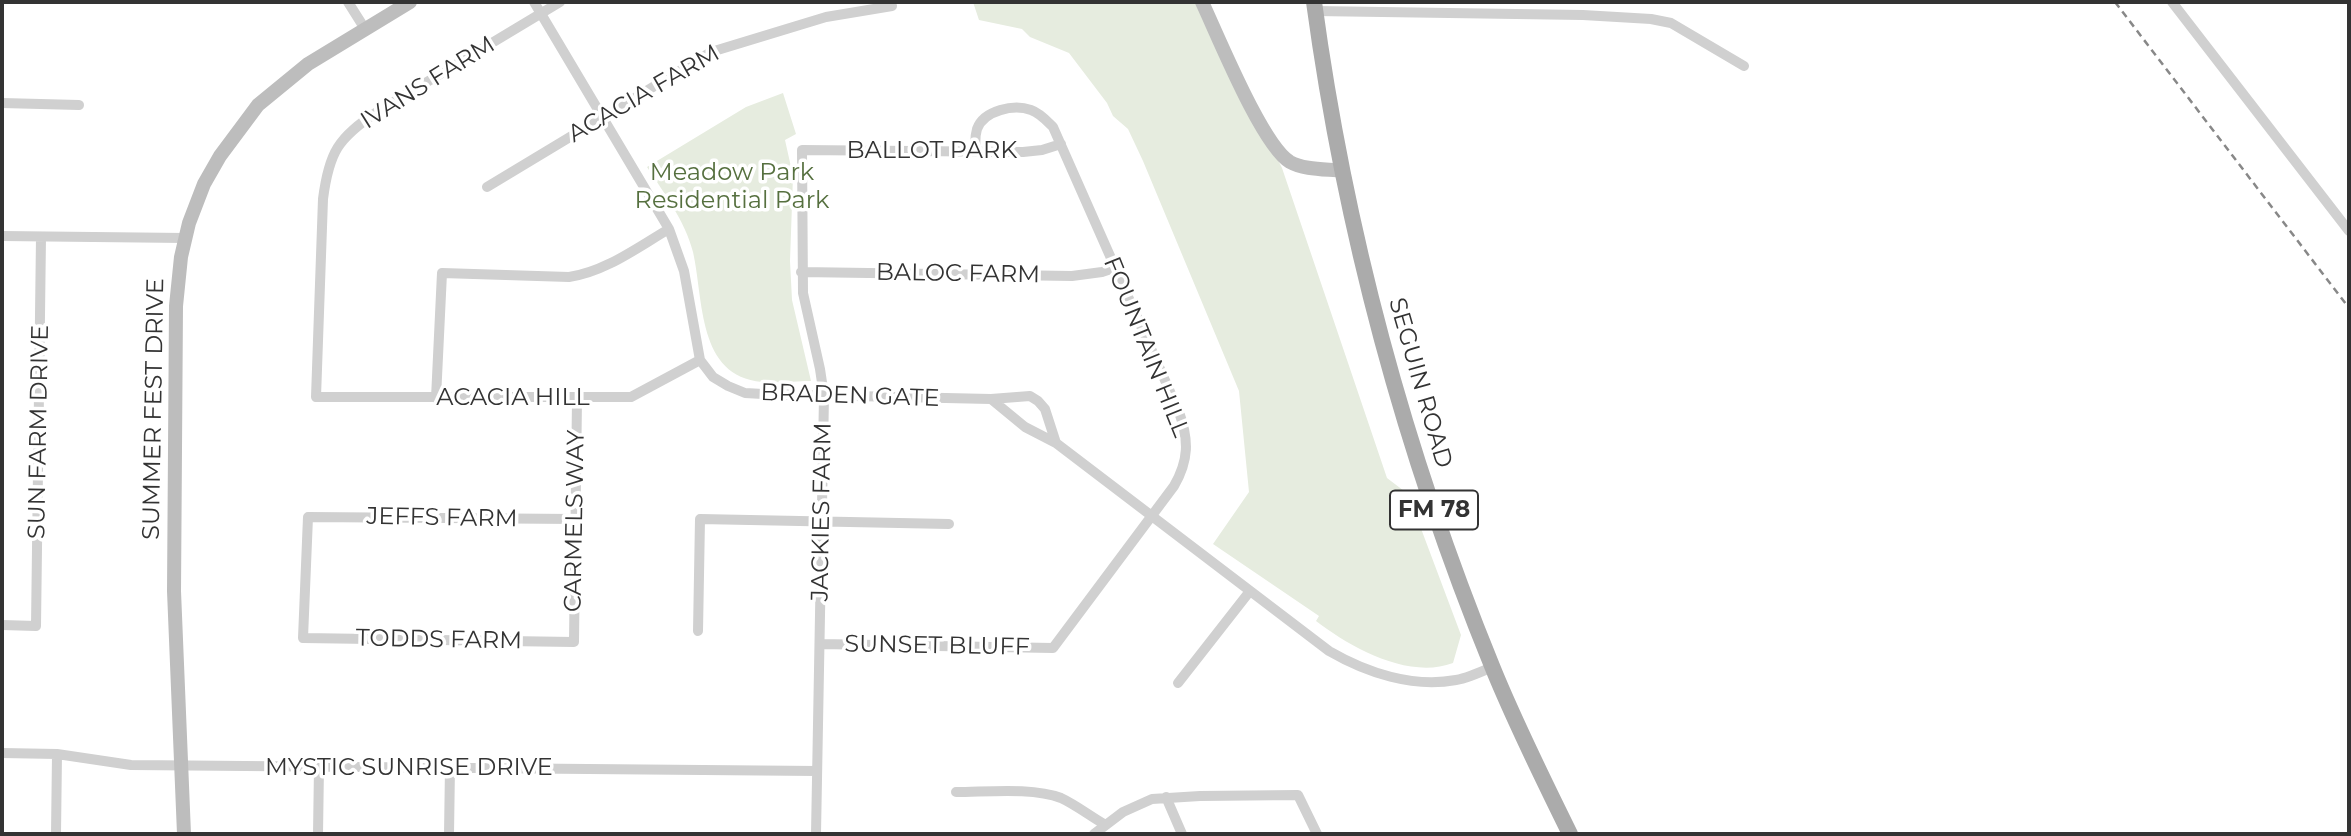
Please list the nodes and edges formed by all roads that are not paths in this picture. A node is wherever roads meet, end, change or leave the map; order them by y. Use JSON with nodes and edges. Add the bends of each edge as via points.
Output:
{"nodes":[{"id":1,"x":348,"y":2,"type":"edge"},
{"id":2,"x":410,"y":2,"type":"edge"},
{"id":3,"x":534,"y":2,"type":"edge"},
{"id":4,"x":560,"y":2,"type":"edge"},
{"id":5,"x":1202,"y":2,"type":"edge"},
{"id":6,"x":2172,"y":2,"type":"edge"},
{"id":7,"x":891,"y":4,"type":"edge"},
{"id":8,"x":1315,"y":6,"type":"edge"},
{"id":9,"x":541,"y":13,"type":"junction"},
{"id":10,"x":365,"y":29,"type":"junction"},
{"id":11,"x":1744,"y":66,"type":"dead end"},
{"id":12,"x":2,"y":103,"type":"edge"},
{"id":13,"x":79,"y":105,"type":"dead end"},
{"id":14,"x":603,"y":116,"type":"junction"},
{"id":15,"x":1061,"y":144,"type":"junction"},
{"id":16,"x":802,"y":150,"type":"joint"},
{"id":17,"x":976,"y":152,"type":"junction"},
{"id":18,"x":1343,"y":171,"type":"junction"},
{"id":19,"x":487,"y":187,"type":"dead end"},
{"id":20,"x":669,"y":229,"type":"junction"},
{"id":21,"x":2349,"y":231,"type":"edge"},
{"id":22,"x":2,"y":236,"type":"edge"},
{"id":23,"x":41,"y":237,"type":"junction"},
{"id":24,"x":185,"y":239,"type":"junction"},
{"id":25,"x":1114,"y":268,"type":"junction"},
{"id":26,"x":801,"y":272,"type":"junction"},
{"id":27,"x":700,"y":360,"type":"junction"},
{"id":28,"x":824,"y":396,"type":"junction"},
{"id":29,"x":316,"y":397,"type":"joint"},
{"id":30,"x":436,"y":398,"type":"junction"},
{"id":31,"x":577,"y":399,"type":"junction"},
{"id":32,"x":990,"y":400,"type":"junction"},
{"id":33,"x":1056,"y":443,"type":"junction"},
{"id":34,"x":1151,"y":516,"type":"junction"},
{"id":35,"x":576,"y":519,"type":"junction"},
{"id":36,"x":822,"y":522,"type":"junction"},
{"id":37,"x":948,"y":524,"type":"dead end"},
{"id":38,"x":1250,"y":591,"type":"junction"},
{"id":39,"x":2,"y":625,"type":"edge"},
{"id":40,"x":698,"y":631,"type":"dead end"},
{"id":41,"x":303,"y":638,"type":"joint"},
{"id":42,"x":574,"y":642,"type":"joint"},
{"id":43,"x":820,"y":644,"type":"junction"},
{"id":44,"x":1053,"y":648,"type":"joint"},
{"id":45,"x":1492,"y":667,"type":"junction"},
{"id":46,"x":1178,"y":684,"type":"dead end"},
{"id":47,"x":2,"y":753,"type":"edge"},
{"id":48,"x":57,"y":754,"type":"junction"},
{"id":49,"x":182,"y":766,"type":"junction"},
{"id":50,"x":319,"y":767,"type":"junction"},
{"id":51,"x":450,"y":767,"type":"junction"},
{"id":52,"x":817,"y":771,"type":"junction"},
{"id":53,"x":956,"y":792,"type":"dead end"},
{"id":54,"x":1166,"y":797,"type":"junction"},
{"id":55,"x":1104,"y":824,"type":"junction"},
{"id":56,"x":56,"y":834,"type":"edge"},
{"id":57,"x":184,"y":834,"type":"edge"},
{"id":58,"x":318,"y":834,"type":"edge"},
{"id":59,"x":449,"y":834,"type":"edge"},
{"id":60,"x":816,"y":834,"type":"edge"},
{"id":61,"x":1094,"y":834,"type":"edge"},
{"id":62,"x":1182,"y":834,"type":"edge"},
{"id":63,"x":1317,"y":834,"type":"edge"},
{"id":64,"x":1570,"y":834,"type":"edge"}],
"edges":[{"from":1,"to":10,"type":"street"},
{"from":2,"to":10,"type":"street","name":"SUMMER FEST DRIVE"},
{"from":3,"to":9,"type":"street"},
{"from":4,"to":9,"type":"street","name":"IVANS FARM"},
{"from":5,"to":18,"type":"street","via":[[1276,150],[1292,163]]},
{"from":6,"to":21,"type":"street"},
{"from":7,"to":14,"type":"street","name":"ACACIA FARM","via":[[826,17],[711,52]]},
{"from":8,"to":11,"type":"street","via":[[1635,16],[1671,23]]},
{"from":8,"to":18,"type":"main road","name":"SEGUIN ROAD","number":"FM 78"},
{"from":9,"to":14,"type":"street"},
{"from":9,"to":29,"type":"street","name":"IVANS FARM","via":[[377,112],[337,146],[326,170],[323,199]]},
{"from":10,"to":24,"type":"street","name":"SUMMER FEST DRIVE","via":[[308,64],[258,105],[204,184]]},
{"from":12,"to":13,"type":"street"},
{"from":14,"to":19,"type":"street","name":"ACACIA FARM"},
{"from":14,"to":20,"type":"street"},
{"from":15,"to":17,"type":"street","name":"BALLOT PARK","via":[[1023,152]]},
{"from":15,"to":17,"type":"street","name":"FOUNTAIN HILL","via":[[1053,127],[1032,110],[1003,109],[986,116],[977,128]]},
{"from":15,"to":25,"type":"street","name":"FOUNTAIN HILL"},
{"from":16,"to":17,"type":"street","name":"BALLOT PARK"},
{"from":16,"to":26,"type":"street","name":"JACKIES FARM"},
{"from":18,"to":45,"type":"main road","name":"SEGUIN ROAD","number":"FM 78","via":[[1404,420]]},
{"from":20,"to":27,"type":"street","via":[[684,271]]},
{"from":20,"to":30,"type":"street","via":[[583,275],[442,273]]},
{"from":22,"to":23,"type":"street"},
{"from":23,"to":24,"type":"street"},
{"from":23,"to":39,"type":"street","name":"SUN FARM DRIVE","via":[[36,626]]},
{"from":24,"to":49,"type":"street","name":"SUMMER FEST DRIVE","via":[[176,306],[174,564]]},
{"from":25,"to":26,"type":"street","name":"BALOC FARM","via":[[1072,276]]},
{"from":25,"to":34,"type":"street","name":"FOUNTAIN HILL","via":[[1186,431],[1181,473]]},
{"from":26,"to":28,"type":"street","name":"JACKIES FARM"},
{"from":27,"to":28,"type":"street","name":"BRADEN GATE","via":[[713,377],[745,393]]},
{"from":27,"to":31,"type":"street","name":"ACACIA HILL","via":[[631,397]]},
{"from":28,"to":32,"type":"street","name":"BRADEN GATE"},
{"from":28,"to":36,"type":"street","name":"JACKIES FARM"},
{"from":29,"to":30,"type":"street","name":"ACACIA HILL"},
{"from":30,"to":31,"type":"street","name":"ACACIA HILL"},
{"from":31,"to":35,"type":"street","name":"CARMELS WAY"},
{"from":32,"to":33,"type":"street","via":[[1025,427]]},
{"from":32,"to":33,"type":"street","name":"BRADEN GATE","via":[[1030,396],[1038,401]]},
{"from":33,"to":34,"type":"street"},
{"from":34,"to":38,"type":"street"},
{"from":34,"to":44,"type":"street","name":"FOUNTAIN HILL"},
{"from":35,"to":41,"type":"street","name":"JEFFS FARM","via":[[309,517]]},
{"from":35,"to":42,"type":"street","name":"CARMELS WAY"},
{"from":36,"to":37,"type":"street"},
{"from":36,"to":40,"type":"street","via":[[700,519]]},
{"from":36,"to":43,"type":"street","name":"JACKIES FARM"},
{"from":38,"to":45,"type":"street","via":[[1329,651],[1372,671],[1440,683]]},
{"from":38,"to":46,"type":"street"},
{"from":41,"to":42,"type":"street","name":"TODDS FARM"},
{"from":43,"to":44,"type":"street","name":"SUNSET BLUFF"},
{"from":43,"to":52,"type":"street","name":"JACKIES FARM"},
{"from":45,"to":64,"type":"main road","name":"SEGUIN ROAD","number":"FM 78"},
{"from":47,"to":48,"type":"street","name":"MYSTIC SUNRISE DRIVE"},
{"from":48,"to":49,"type":"street","name":"MYSTIC SUNRISE DRIVE","via":[[112,764]]},
{"from":48,"to":56,"type":"street"},
{"from":49,"to":50,"type":"street","name":"MYSTIC SUNRISE DRIVE"},
{"from":49,"to":57,"type":"street","name":"SUMMER FEST DRIVE"},
{"from":50,"to":51,"type":"street","name":"MYSTIC SUNRISE DRIVE"},
{"from":50,"to":58,"type":"street"},
{"from":51,"to":52,"type":"street","name":"MYSTIC SUNRISE DRIVE"},
{"from":51,"to":59,"type":"street"},
{"from":52,"to":60,"type":"street","name":"JACKIES FARM"},
{"from":53,"to":55,"type":"street","via":[[1049,795]]},
{"from":54,"to":55,"type":"street","via":[[1137,805]]},
{"from":54,"to":62,"type":"street"},
{"from":54,"to":63,"type":"street","via":[[1298,795]]},
{"from":55,"to":61,"type":"street"}]}
